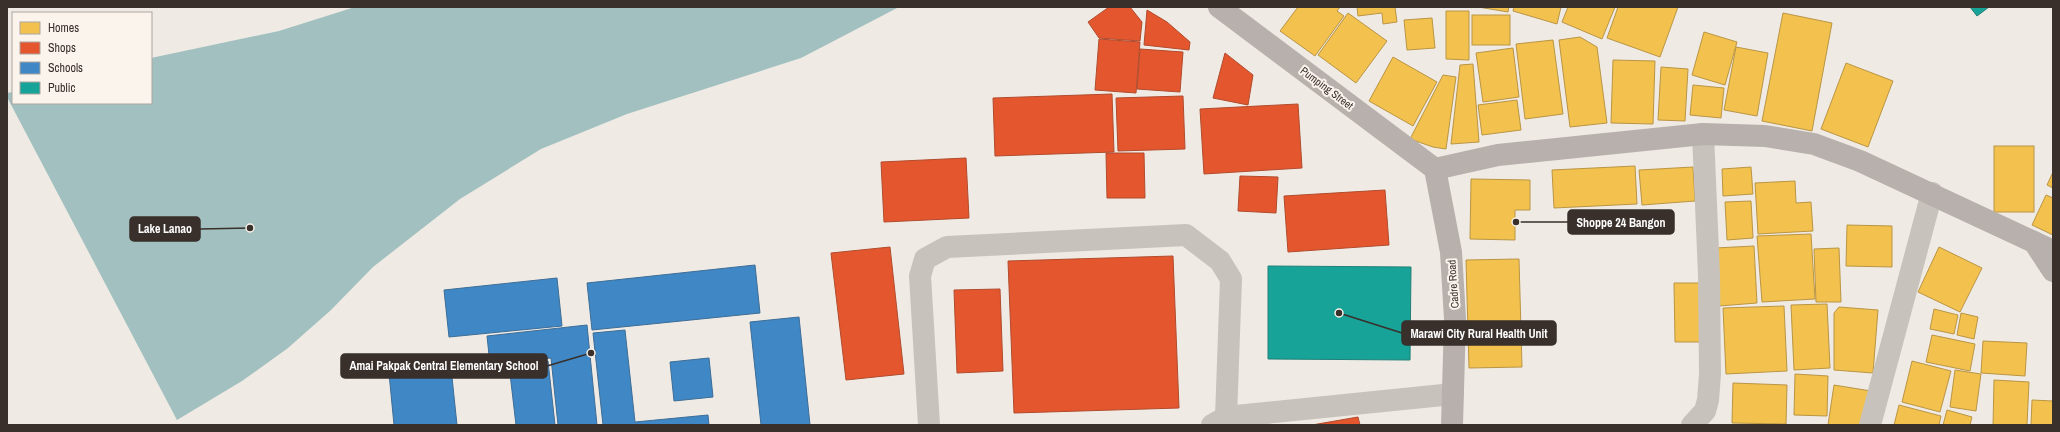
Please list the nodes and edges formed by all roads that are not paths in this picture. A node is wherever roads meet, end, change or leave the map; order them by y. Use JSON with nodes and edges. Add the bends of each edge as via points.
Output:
{"nodes":[{"id":1,"x":1219,"y":7,"type":"edge"},
{"id":2,"x":1703,"y":134,"type":"junction"},
{"id":3,"x":1435,"y":169,"type":"junction"},
{"id":4,"x":1932,"y":193,"type":"junction"},
{"id":5,"x":2034,"y":242,"type":"junction"},
{"id":6,"x":2053,"y":251,"type":"edge"},
{"id":7,"x":2053,"y":271,"type":"edge"},
{"id":8,"x":1453,"y":394,"type":"junction"},
{"id":9,"x":1219,"y":421,"type":"edge"},
{"id":10,"x":929,"y":425,"type":"edge"},
{"id":11,"x":1452,"y":425,"type":"edge"},
{"id":12,"x":1692,"y":425,"type":"edge"},
{"id":13,"x":1870,"y":425,"type":"edge"}],
"edges":[{"from":1,"to":3,"type":"main road","name":"Pumping Street"},
{"from":2,"to":3,"type":"main road","via":[[1498,155]]},
{"from":2,"to":4,"type":"main road","via":[[1765,136],[1814,144]]},
{"from":2,"to":12,"type":"street","via":[[1710,374],[1705,411]]},
{"from":3,"to":8,"type":"main road","name":"Cadre Road","via":[[1451,252],[1455,319]]},
{"from":4,"to":5,"type":"main road"},
{"from":4,"to":13,"type":"street"},
{"from":5,"to":6,"type":"main road"},
{"from":5,"to":7,"type":"main road"},
{"from":8,"to":9,"type":"street"},
{"from":8,"to":11,"type":"main road","name":"Cadre Road"},
{"from":9,"to":10,"type":"street","via":[[1231,279],[1220,261],[1186,235],[947,247],[925,259],[920,276]]}]}
